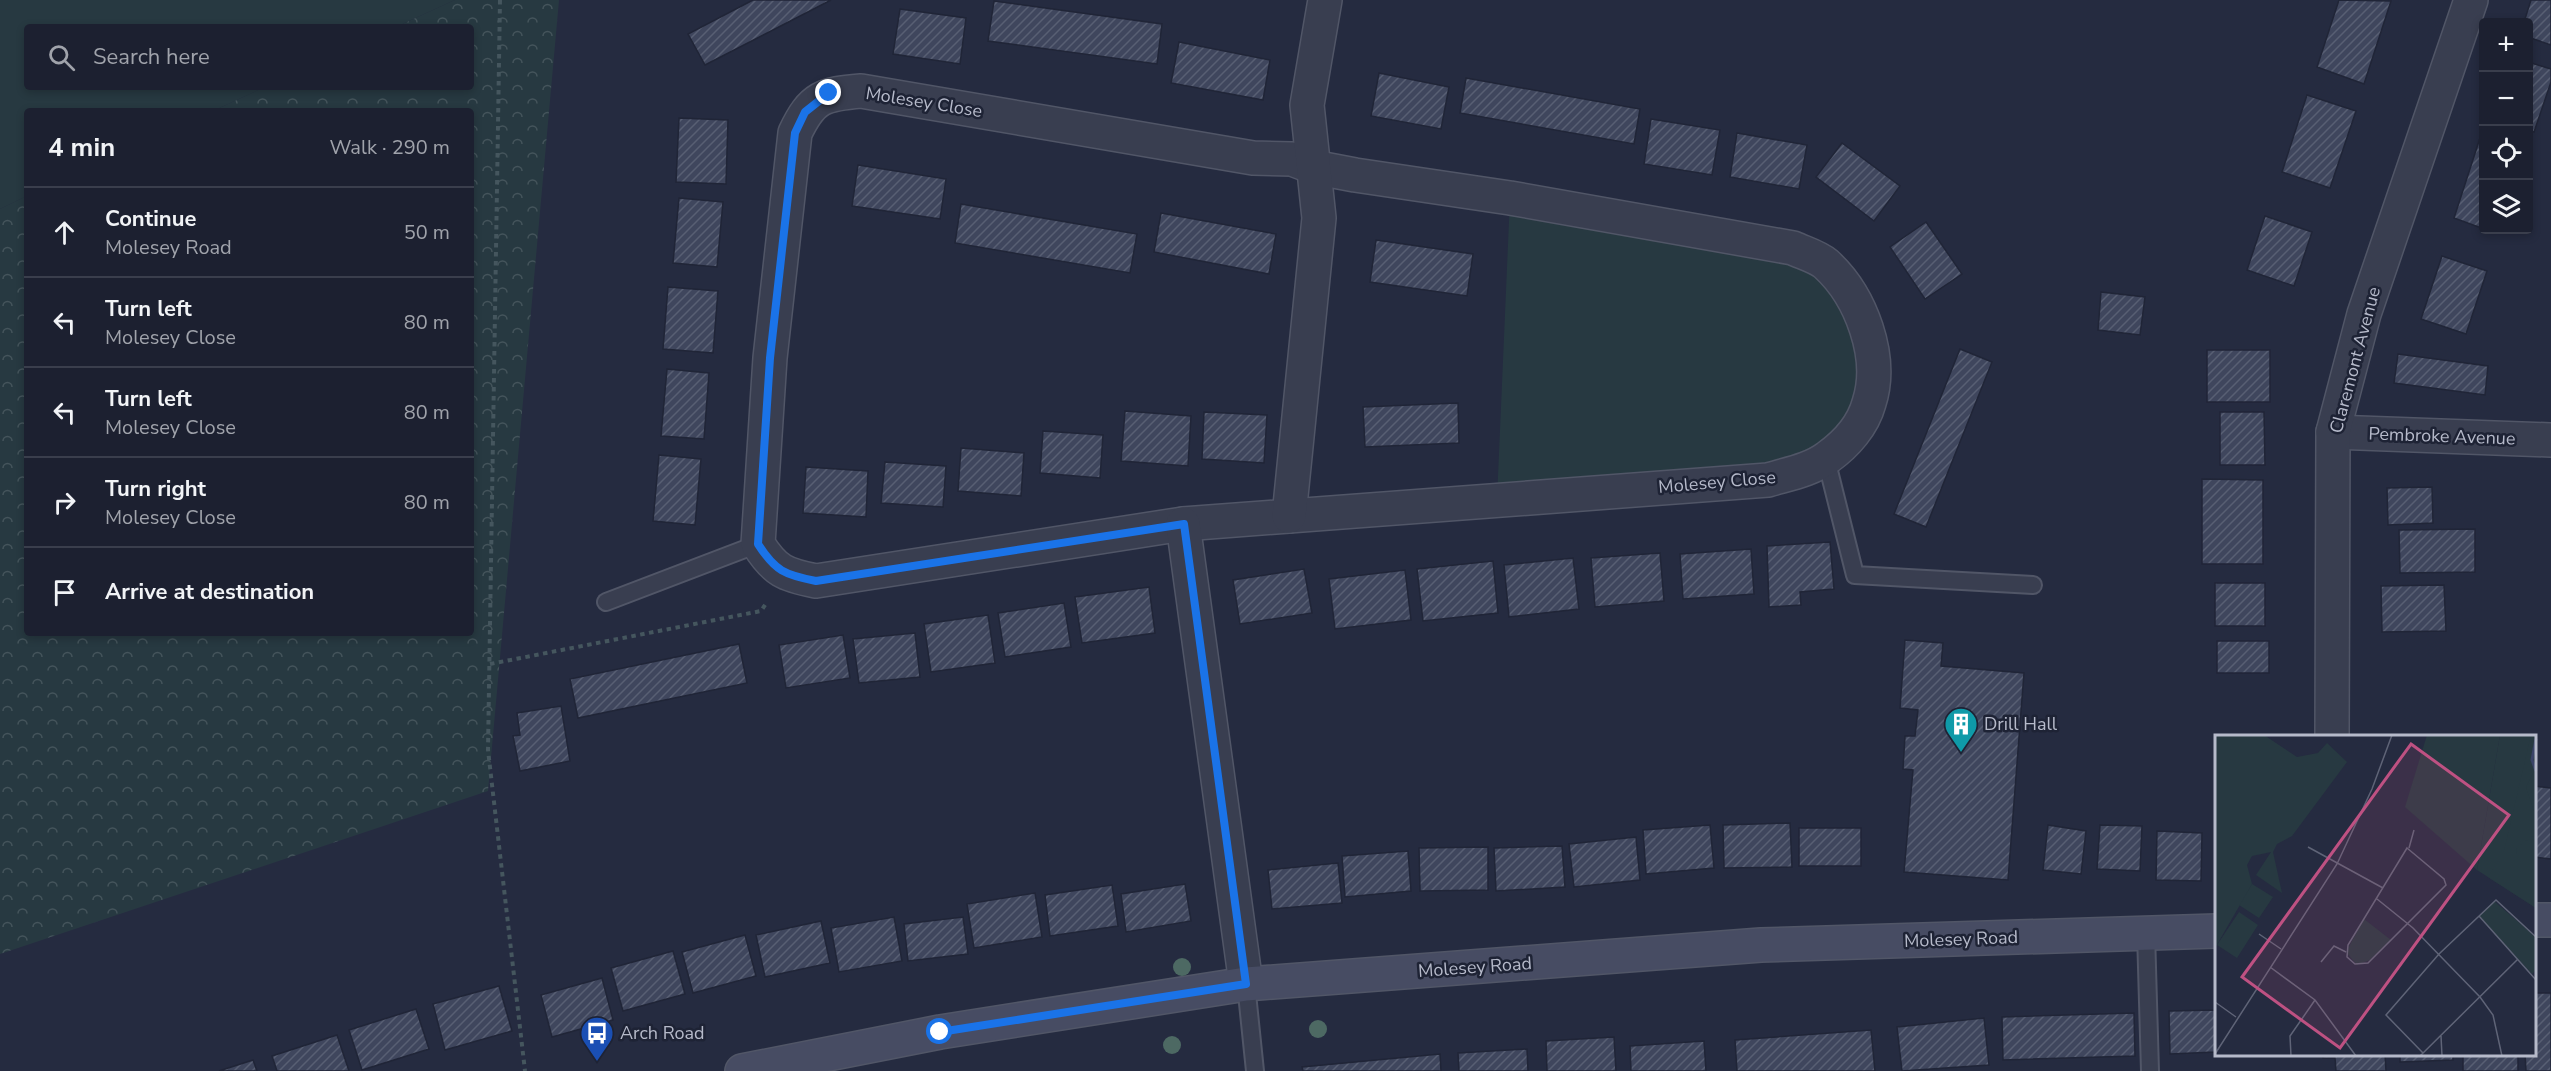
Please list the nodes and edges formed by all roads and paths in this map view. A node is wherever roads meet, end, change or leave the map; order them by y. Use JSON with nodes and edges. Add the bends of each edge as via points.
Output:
{"nodes":[{"id":1,"x":500,"y":0,"type":"edge"},
{"id":2,"x":1325,"y":0,"type":"edge"},
{"id":3,"x":2470,"y":0,"type":"edge"},
{"id":4,"x":1313,"y":167,"type":"junction"},
{"id":5,"x":2333,"y":432,"type":"junction"},
{"id":6,"x":2551,"y":440,"type":"edge"},
{"id":7,"x":1826,"y":459,"type":"junction"},
{"id":8,"x":1289,"y":516,"type":"junction"},
{"id":9,"x":1184,"y":524,"type":"junction"},
{"id":10,"x":758,"y":544,"type":"junction"},
{"id":11,"x":788,"y":575,"type":"junction"},
{"id":12,"x":2033,"y":585,"type":"dead end"},
{"id":13,"x":606,"y":602,"type":"dead end"},
{"id":14,"x":490,"y":664,"type":"junction"},
{"id":15,"x":2332,"y":735,"type":"edge"},
{"id":16,"x":2215,"y":931,"type":"edge"},
{"id":17,"x":2146,"y":933,"type":"junction"},
{"id":18,"x":1246,"y":984,"type":"junction"},
{"id":19,"x":525,"y":1071,"type":"edge"},
{"id":20,"x":742,"y":1071,"type":"edge"},
{"id":21,"x":1255,"y":1071,"type":"edge"},
{"id":22,"x":2150,"y":1071,"type":"edge"}],
"edges":[{"from":1,"to":14,"type":"path"},
{"from":2,"to":4,"type":"street","via":[[1307,105]]},
{"from":3,"to":5,"type":"street","name":"Claremont Avenue","via":[[2364,314]]},
{"from":4,"to":7,"type":"street","name":"Molesey Close","via":[[1758,241],[1793,248],[1825,262],[1862,311],[1873,369],[1870,402],[1861,421]]},
{"from":4,"to":8,"type":"street","via":[[1319,218]]},
{"from":4,"to":10,"type":"street","name":"Molesey Close","via":[[1292,159],[1253,158],[861,91],[829,93],[805,112],[795,133],[770,358]]},
{"from":5,"to":6,"type":"street","name":"Pembroke Avenue"},
{"from":5,"to":15,"type":"street","name":"Claremont Avenue"},
{"from":7,"to":8,"type":"street","name":"Molesey Close","via":[[1768,480]]},
{"from":7,"to":12,"type":"lane","via":[[1855,574]]},
{"from":8,"to":9,"type":"street","name":"Molesey Close"},
{"from":9,"to":11,"type":"street","name":"Molesey Close","via":[[816,581]]},
{"from":9,"to":18,"type":"street"},
{"from":10,"to":11,"type":"street","name":"Molesey Close","via":[[769,562]]},
{"from":10,"to":13,"type":"lane"},
{"from":11,"to":14,"type":"path","via":[[761,611]]},
{"from":14,"to":19,"type":"path","via":[[488,750]]},
{"from":16,"to":17,"type":"street","name":"Molesey Road"},
{"from":17,"to":18,"type":"street","name":"Molesey Road","via":[[1761,945]]},
{"from":17,"to":22,"type":"lane"},
{"from":18,"to":20,"type":"street","name":"Molesey Road","via":[[940,1032]]},
{"from":18,"to":21,"type":"lane"}]}
